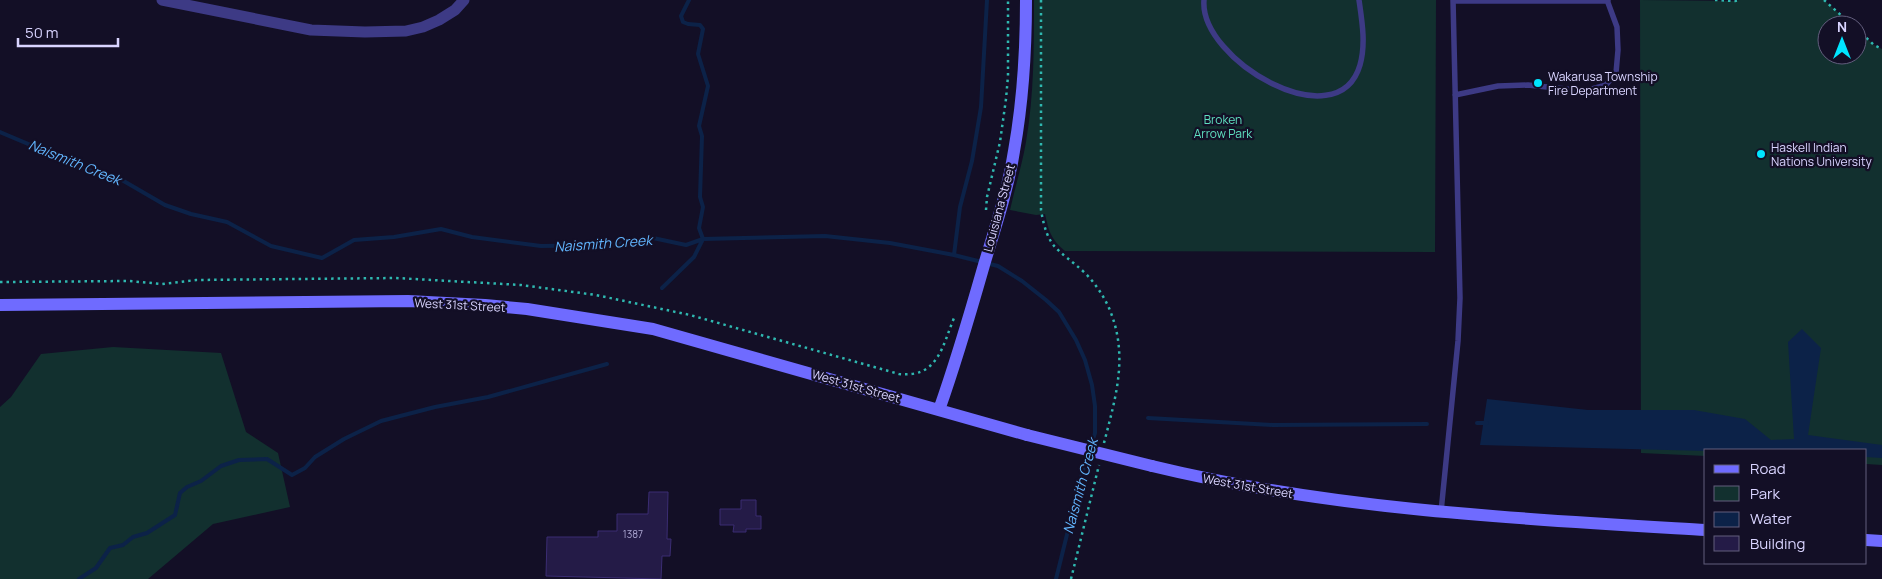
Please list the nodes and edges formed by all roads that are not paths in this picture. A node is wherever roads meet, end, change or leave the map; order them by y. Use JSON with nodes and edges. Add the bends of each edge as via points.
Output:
{"nodes":[{"id":1,"x":162,"y":0,"type":"edge"},
{"id":2,"x":464,"y":0,"type":"edge"},
{"id":3,"x":1026,"y":0,"type":"edge"},
{"id":4,"x":1204,"y":0,"type":"edge"},
{"id":5,"x":1359,"y":0,"type":"edge"},
{"id":6,"x":1607,"y":0,"type":"edge"},
{"id":7,"x":1454,"y":1,"type":"edge"},
{"id":8,"x":1455,"y":95,"type":"junction"},
{"id":9,"x":0,"y":305,"type":"edge"},
{"id":10,"x":939,"y":410,"type":"junction"},
{"id":11,"x":1441,"y":512,"type":"junction"},
{"id":12,"x":1704,"y":530,"type":"edge"},
{"id":13,"x":1867,"y":540,"type":"edge"},
{"id":14,"x":1882,"y":540,"type":"edge"}],
"edges":[{"from":1,"to":2,"type":"street","via":[[311,30],[385,32],[423,27],[455,10]]},
{"from":3,"to":10,"type":"main road","name":"Louisiana Street","via":[[1025,66],[1014,153],[992,219],[959,352]]},
{"from":4,"to":5,"type":"lane","via":[[1206,17],[1220,44],[1270,83],[1305,96],[1334,93],[1354,78],[1363,50]]},
{"from":6,"to":7,"type":"lane"},
{"from":6,"to":8,"type":"lane","via":[[1617,27],[1618,50],[1616,73],[1606,85],[1585,91],[1528,85],[1498,86]]},
{"from":7,"to":8,"type":"lane"},
{"from":8,"to":11,"type":"lane","via":[[1460,298]]},
{"from":9,"to":10,"type":"main road","name":"West 31st Street","via":[[408,302],[527,309],[653,329]]},
{"from":10,"to":11,"type":"main road","name":"West 31st Street","bridge":true,"via":[[1191,475],[1376,506]]},
{"from":11,"to":12,"type":"main road","name":"West 31st Street"},
{"from":13,"to":14,"type":"main road"}]}
